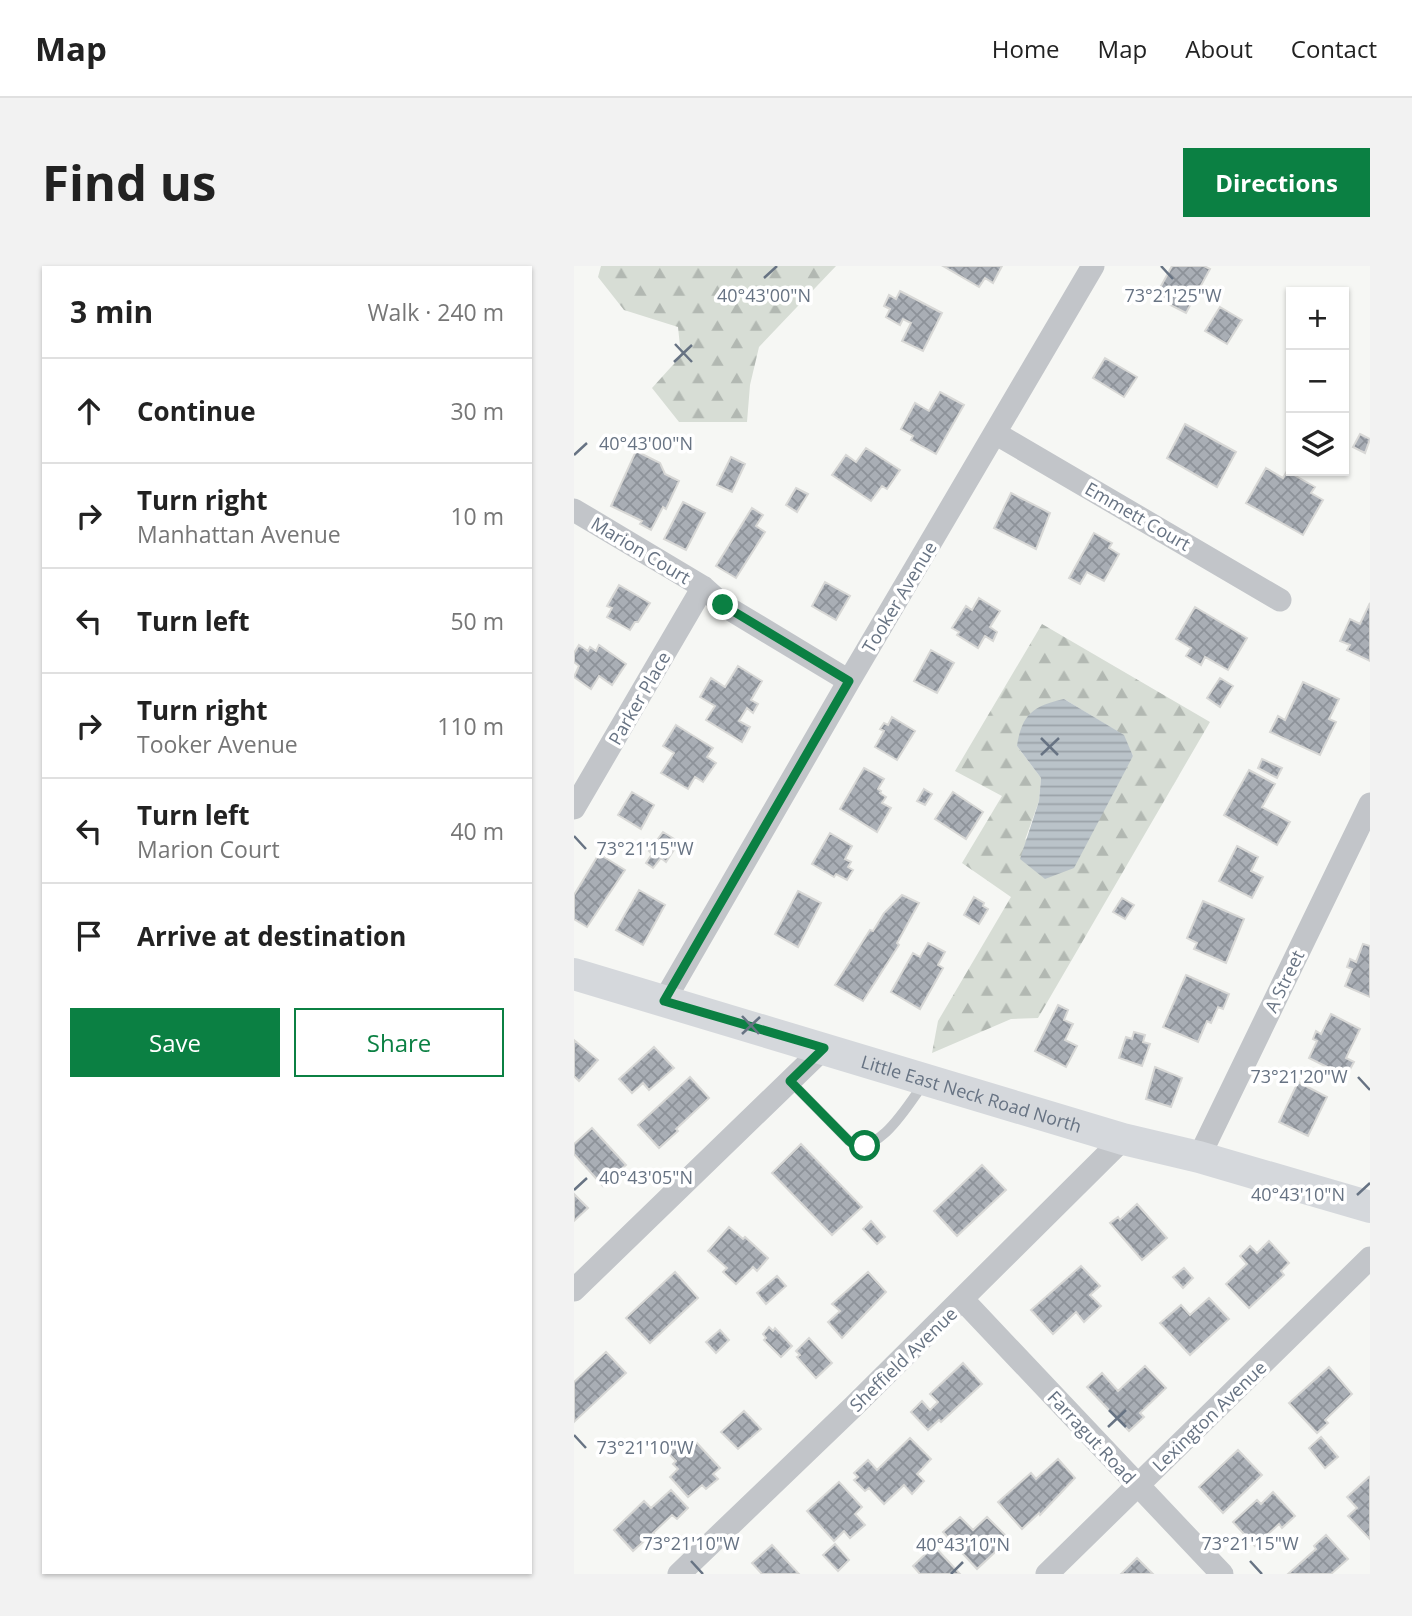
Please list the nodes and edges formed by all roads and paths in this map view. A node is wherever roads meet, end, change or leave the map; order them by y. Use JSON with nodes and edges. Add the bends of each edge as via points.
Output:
{"nodes":[{"id":1,"x":1093,"y":266,"type":"edge"},
{"id":2,"x":995,"y":433,"type":"junction"},
{"id":3,"x":574,"y":510,"type":"edge"},
{"id":4,"x":703,"y":587,"type":"junction"},
{"id":5,"x":1280,"y":600,"type":"dead end"},
{"id":6,"x":849,"y":681,"type":"junction"},
{"id":7,"x":1370,"y":804,"type":"edge"},
{"id":8,"x":574,"y":808,"type":"edge"},
{"id":9,"x":574,"y":974,"type":"edge"},
{"id":10,"x":664,"y":1001,"type":"junction"},
{"id":11,"x":824,"y":1048,"type":"junction"},
{"id":12,"x":927,"y":1079,"type":"junction"},
{"id":13,"x":790,"y":1081,"type":"junction"},
{"id":14,"x":1123,"y":1139,"type":"junction"},
{"id":15,"x":1199,"y":1157,"type":"junction"},
{"id":16,"x":1370,"y":1207,"type":"edge"},
{"id":17,"x":1370,"y":1258,"type":"edge"},
{"id":18,"x":574,"y":1290,"type":"edge"},
{"id":19,"x":963,"y":1300,"type":"junction"},
{"id":20,"x":1138,"y":1485,"type":"junction"},
{"id":21,"x":679,"y":1574,"type":"edge"},
{"id":22,"x":1047,"y":1574,"type":"edge"},
{"id":23,"x":1222,"y":1574,"type":"edge"}],
"edges":[{"from":1,"to":2,"type":"street","name":"Tooker Avenue"},
{"from":2,"to":5,"type":"street","name":"Emmett Court"},
{"from":2,"to":6,"type":"street","name":"Tooker Avenue"},
{"from":3,"to":4,"type":"street","name":"Marion Court"},
{"from":4,"to":6,"type":"street","name":"Marion Court","via":[[723,605]]},
{"from":4,"to":8,"type":"street","name":"Parker Place"},
{"from":6,"to":10,"type":"street","name":"Tooker Avenue"},
{"from":7,"to":15,"type":"street","name":"A Street"},
{"from":9,"to":10,"type":"main road","name":"Little East Neck Road North"},
{"from":10,"to":11,"type":"main road","name":"Little East Neck Road North"},
{"from":11,"to":12,"type":"main road","name":"Little East Neck Road North"},
{"from":11,"to":13,"type":"street"},
{"from":12,"to":13,"type":"lane","via":[[895,1123],[865,1146],[849,1141]]},
{"from":12,"to":14,"type":"main road","name":"Little East Neck Road North"},
{"from":13,"to":18,"type":"street"},
{"from":14,"to":15,"type":"main road","name":"Little East Neck Road North"},
{"from":14,"to":19,"type":"street","name":"Sheffield Avenue"},
{"from":15,"to":16,"type":"main road","name":"Little East Neck Road North"},
{"from":17,"to":20,"type":"street","name":"Lexington Avenue"},
{"from":19,"to":20,"type":"street","name":"Farragut Road"},
{"from":19,"to":21,"type":"street","name":"Sheffield Avenue"},
{"from":20,"to":22,"type":"street","name":"Lexington Avenue"},
{"from":20,"to":23,"type":"street","name":"Farragut Road"}]}
